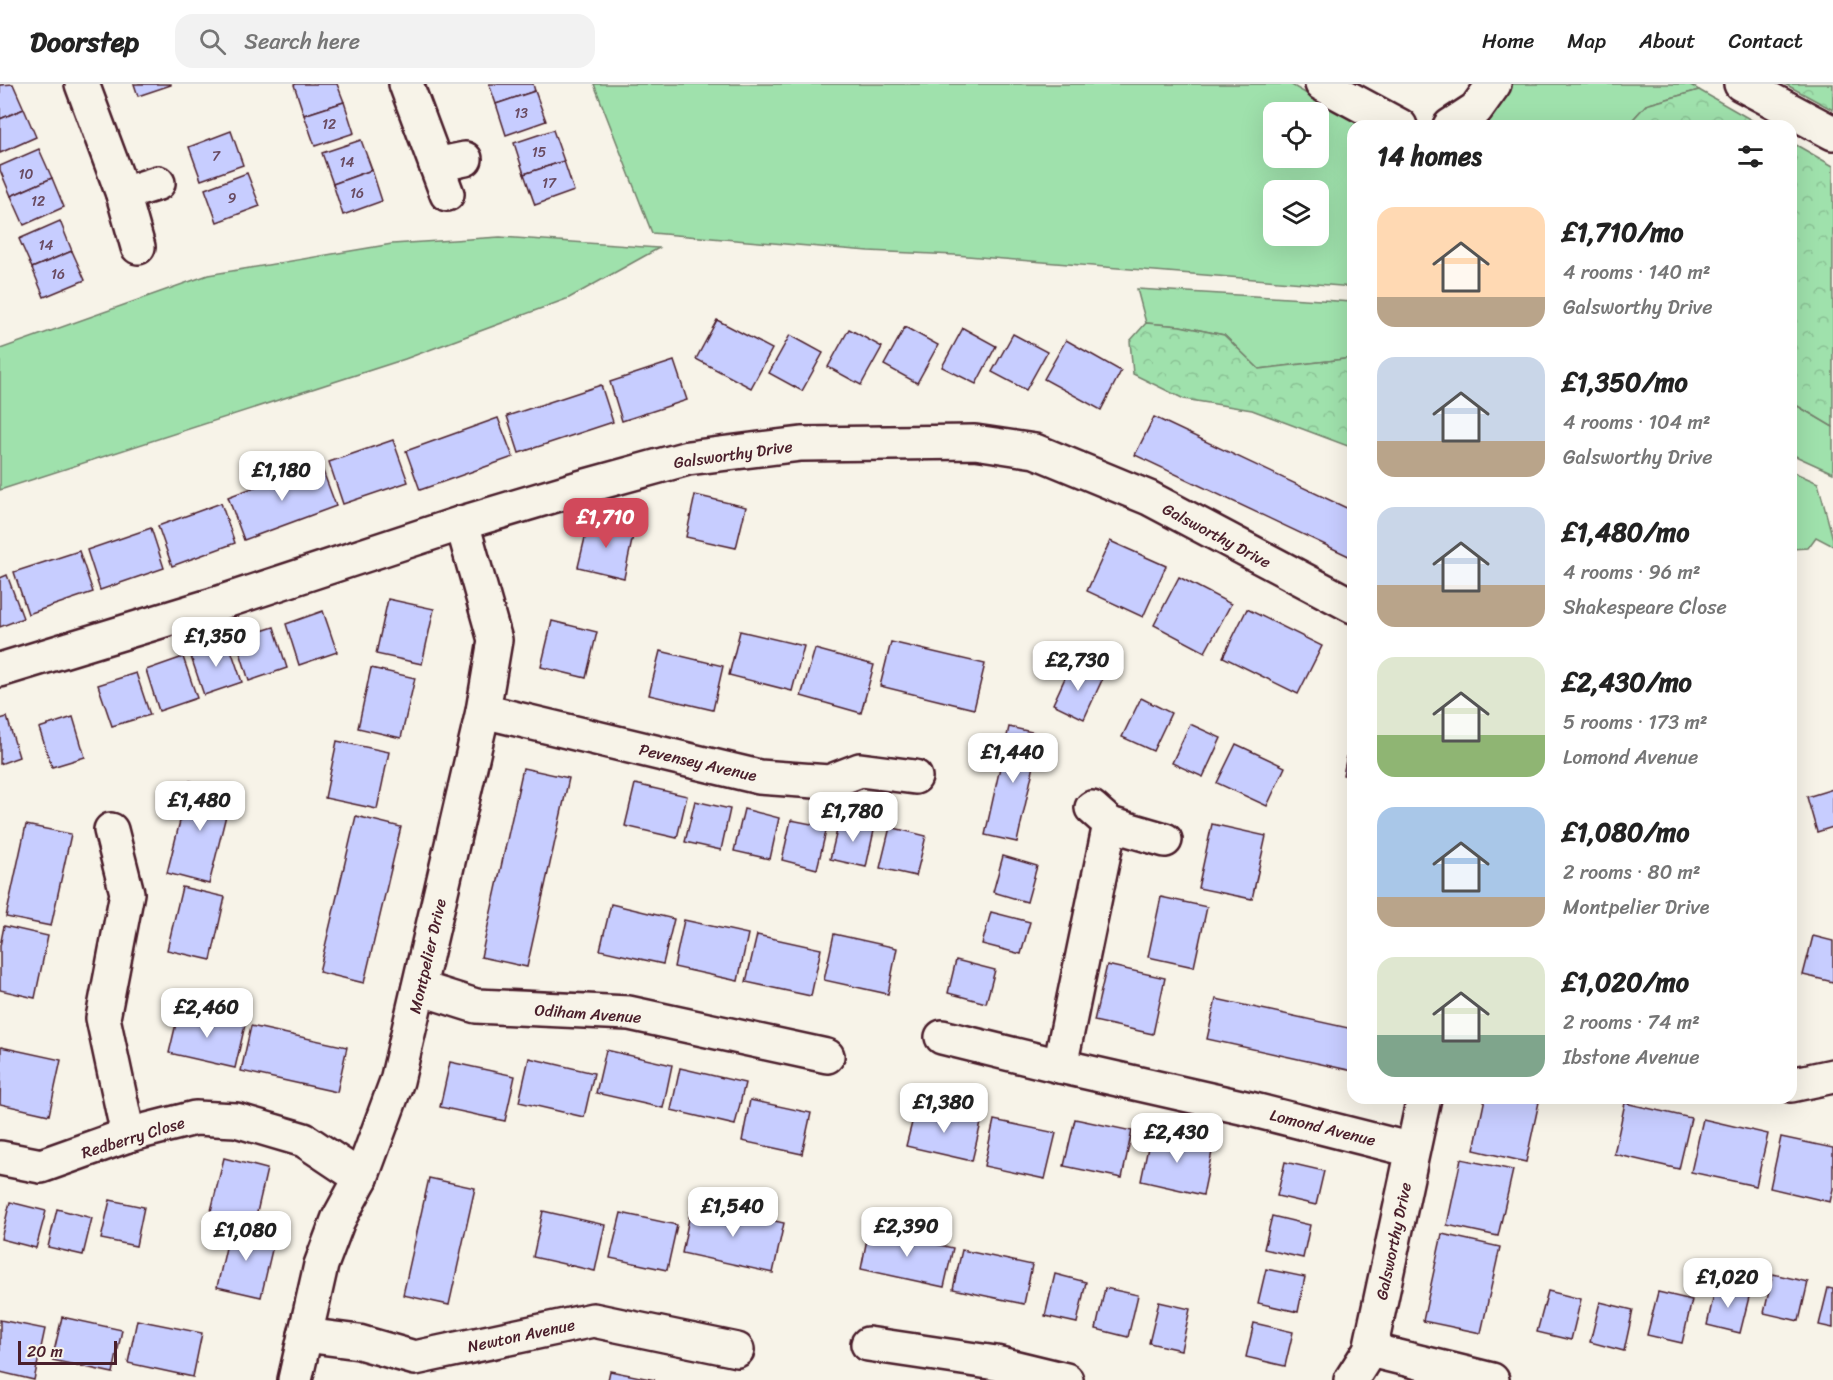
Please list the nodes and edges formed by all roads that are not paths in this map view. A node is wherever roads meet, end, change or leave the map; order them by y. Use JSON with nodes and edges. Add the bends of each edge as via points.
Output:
{"nodes":[{"id":1,"x":82,"y":84,"type":"edge"},
{"id":2,"x":406,"y":84,"type":"edge"},
{"id":3,"x":1322,"y":84,"type":"edge"},
{"id":4,"x":1494,"y":84,"type":"edge"},
{"id":5,"x":1741,"y":84,"type":"edge"},
{"id":6,"x":1389,"y":120,"type":"edge"},
{"id":7,"x":1460,"y":120,"type":"edge"},
{"id":8,"x":1833,"y":133,"type":"edge"},
{"id":9,"x":449,"y":173,"type":"dead end"},
{"id":10,"x":158,"y":183,"type":"dead end"},
{"id":11,"x":123,"y":194,"type":"junction"},
{"id":12,"x":138,"y":247,"type":"dead end"},
{"id":13,"x":462,"y":523,"type":"junction"},
{"id":14,"x":1347,"y":603,"type":"edge"},
{"id":15,"x":0,"y":670,"type":"edge"},
{"id":16,"x":483,"y":711,"type":"junction"},
{"id":17,"x":915,"y":777,"type":"dead end"},
{"id":18,"x":111,"y":831,"type":"dead end"},
{"id":19,"x":1165,"y":840,"type":"dead end"},
{"id":20,"x":419,"y":988,"type":"junction"},
{"id":21,"x":942,"y":1037,"type":"dead end"},
{"id":22,"x":827,"y":1056,"type":"dead end"},
{"id":23,"x":1060,"y":1066,"type":"junction"},
{"id":24,"x":1833,"y":1076,"type":"edge"},
{"id":25,"x":1797,"y":1085,"type":"edge"},
{"id":26,"x":1423,"y":1104,"type":"edge"},
{"id":27,"x":128,"y":1135,"type":"junction"},
{"id":28,"x":1412,"y":1150,"type":"junction"},
{"id":29,"x":0,"y":1158,"type":"edge"},
{"id":30,"x":361,"y":1178,"type":"junction"},
{"id":31,"x":305,"y":1335,"type":"junction"},
{"id":32,"x":868,"y":1344,"type":"dead end"},
{"id":33,"x":737,"y":1350,"type":"dead end"},
{"id":34,"x":1370,"y":1350,"type":"junction"},
{"id":35,"x":295,"y":1380,"type":"edge"},
{"id":36,"x":1066,"y":1380,"type":"edge"},
{"id":37,"x":1352,"y":1380,"type":"edge"},
{"id":38,"x":1492,"y":1380,"type":"edge"}],
"edges":[{"from":1,"to":11,"type":"street"},
{"from":2,"to":9,"type":"street"},
{"from":3,"to":6,"type":"street"},
{"from":4,"to":7,"type":"street","via":[[1476,110]]},
{"from":5,"to":8,"type":"street"},
{"from":10,"to":11,"type":"street"},
{"from":11,"to":12,"type":"street"},
{"from":13,"to":14,"type":"street","name":"Galsworthy Drive","via":[[688,458],[801,444],[975,442],[1035,451],[1149,498]]},
{"from":13,"to":15,"type":"street","name":"Galsworthy Drive"},
{"from":13,"to":16,"type":"street","name":"Montpelier Drive","via":[[495,640]]},
{"from":16,"to":17,"type":"street","name":"Pevensey Avenue","via":[[759,777],[829,782],[860,770]]},
{"from":16,"to":20,"type":"street","name":"Montpelier Drive"},
{"from":18,"to":27,"type":"street","via":[[127,893],[103,1018]]},
{"from":19,"to":23,"type":"street","via":[[1101,816]]},
{"from":20,"to":22,"type":"street","name":"Odiham Avenue","via":[[476,1006],[629,1013]]},
{"from":20,"to":30,"type":"street","name":"Montpelier Drive","via":[[397,1081]]},
{"from":21,"to":23,"type":"street","name":"Lomond Avenue"},
{"from":23,"to":28,"type":"street","name":"Lomond Avenue"},
{"from":24,"to":25,"type":"street"},
{"from":26,"to":28,"type":"street","name":"Galsworthy Drive"},
{"from":27,"to":29,"type":"street","name":"Redberry Close","via":[[41,1166]]},
{"from":27,"to":30,"type":"street","name":"Redberry Close","via":[[195,1118],[236,1120],[304,1140]]},
{"from":28,"to":34,"type":"street","name":"Galsworthy Drive"},
{"from":30,"to":31,"type":"street","name":"Montpelier Drive","via":[[338,1220],[321,1265]]},
{"from":31,"to":33,"type":"street","name":"Newton Avenue","via":[[359,1342],[415,1358],[594,1320]]},
{"from":31,"to":35,"type":"street","name":"Montpelier Drive"},
{"from":32,"to":36,"type":"street","via":[[996,1364]]},
{"from":34,"to":37,"type":"street","name":"Galsworthy Drive"},
{"from":34,"to":38,"type":"street"}]}
